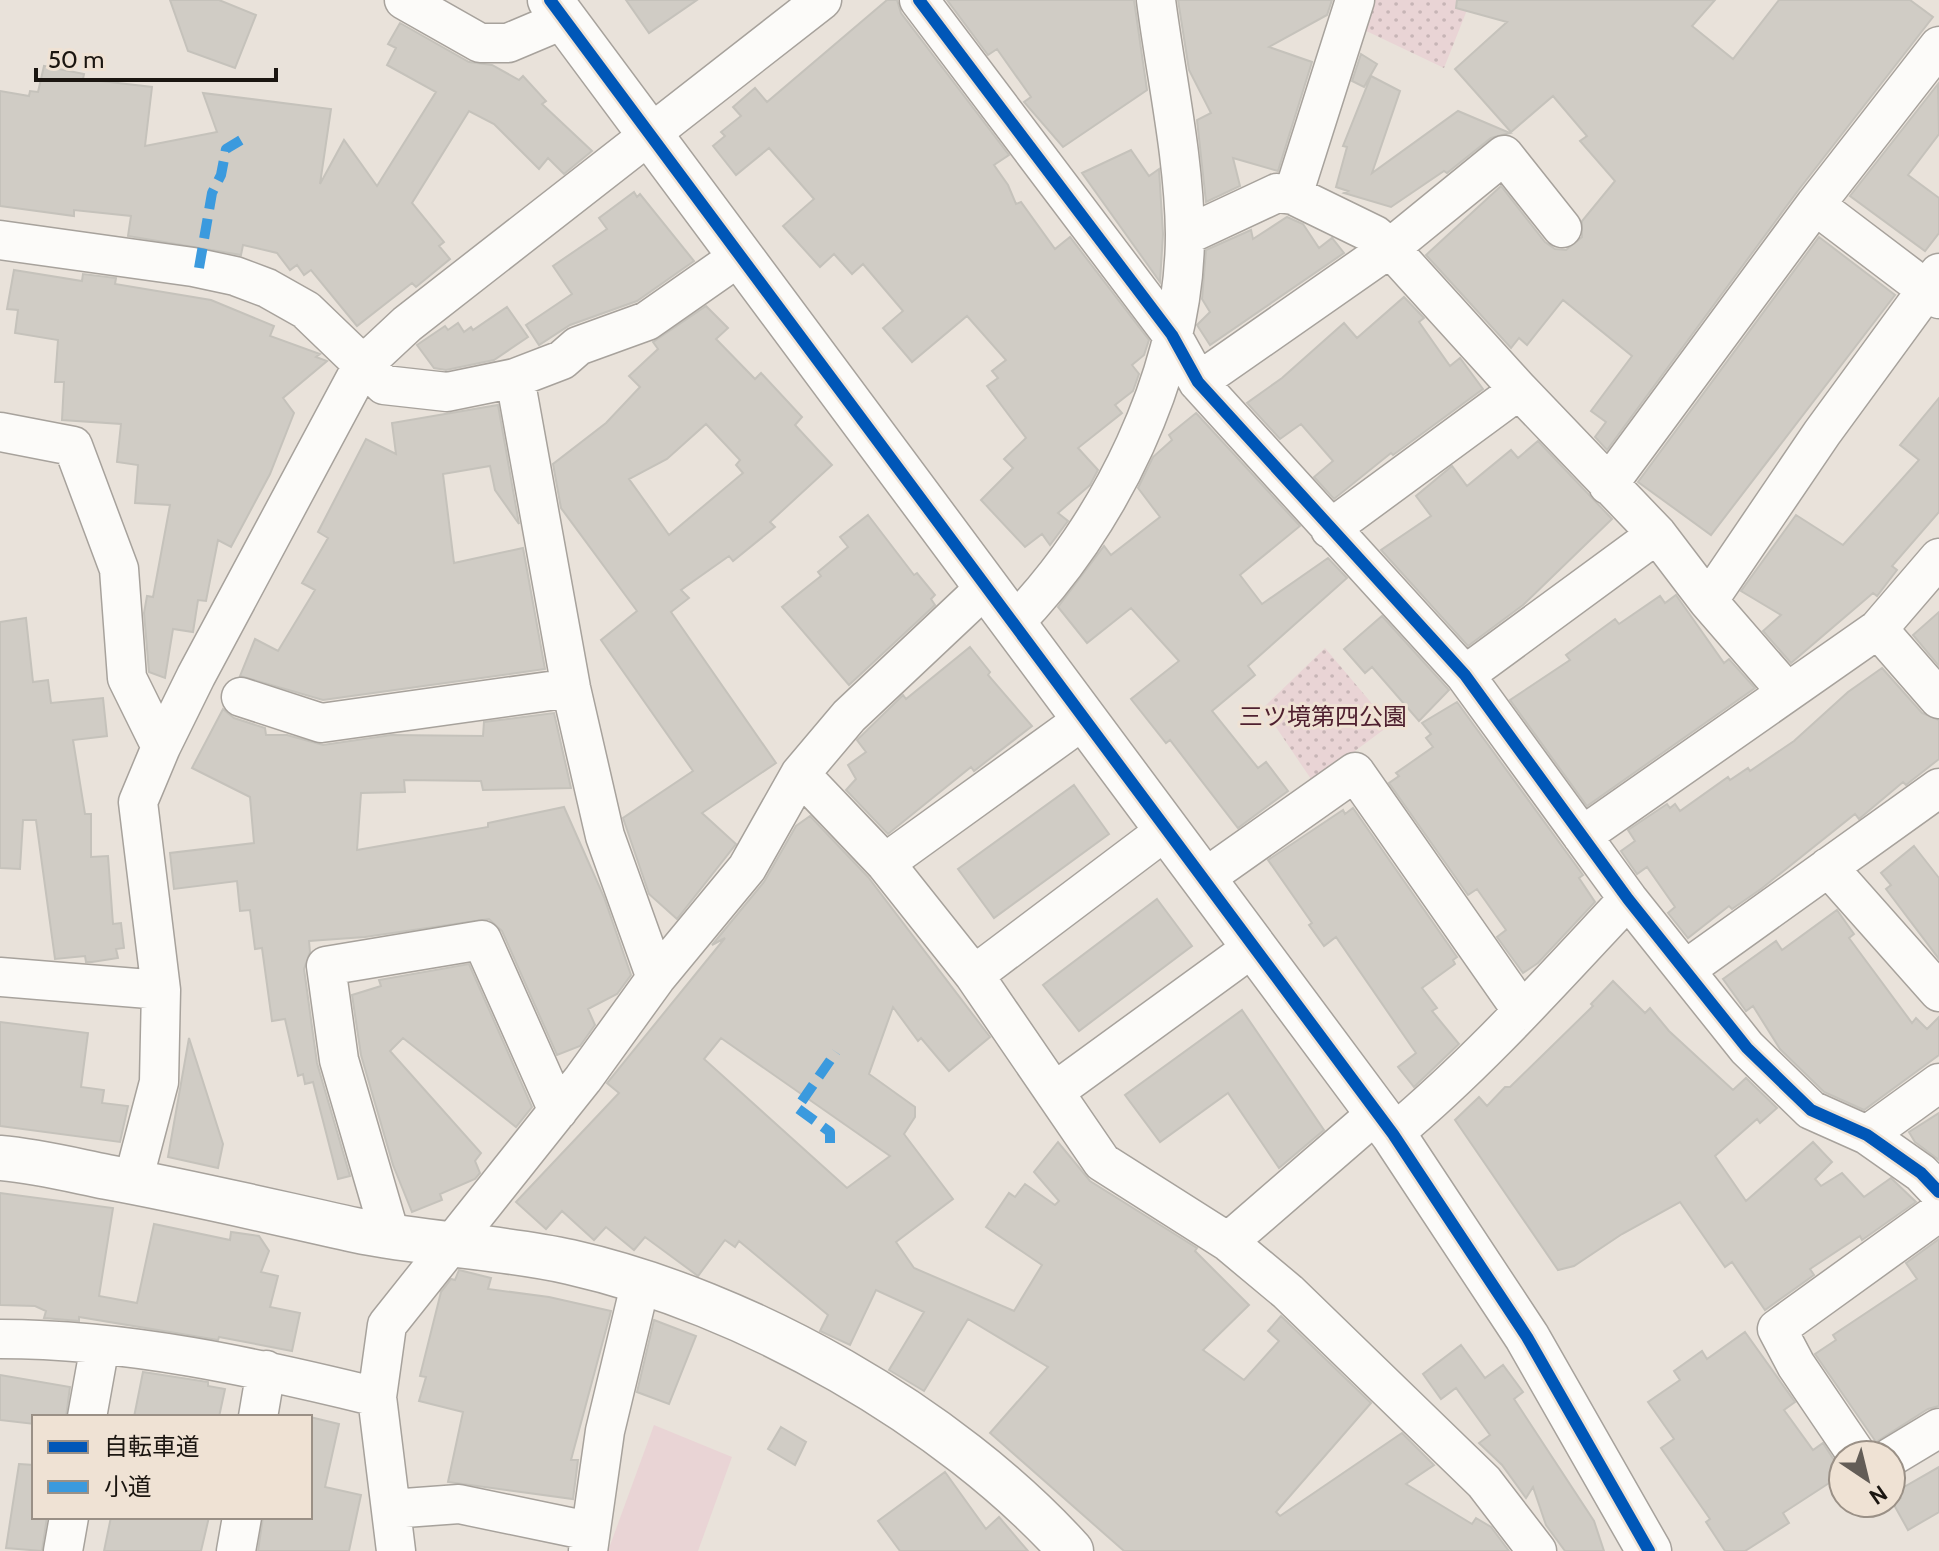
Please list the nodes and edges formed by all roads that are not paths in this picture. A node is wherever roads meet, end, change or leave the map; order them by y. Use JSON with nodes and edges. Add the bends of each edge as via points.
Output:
{"nodes":[{"id":1,"x":404,"y":0,"type":"edge"},
{"id":2,"x":822,"y":0,"type":"edge"},
{"id":3,"x":919,"y":0,"type":"edge"},
{"id":4,"x":1156,"y":0,"type":"edge"},
{"id":5,"x":1355,"y":0,"type":"edge"},
{"id":6,"x":558,"y":10,"type":"edge"},
{"id":7,"x":1939,"y":46,"type":"edge"},
{"id":8,"x":650,"y":135,"type":"junction"},
{"id":9,"x":1293,"y":195,"type":"junction"},
{"id":10,"x":1815,"y":205,"type":"junction"},
{"id":11,"x":1562,"y":228,"type":"dead end"},
{"id":12,"x":1185,"y":236,"type":"junction"},
{"id":13,"x":0,"y":240,"type":"edge"},
{"id":14,"x":1390,"y":248,"type":"junction"},
{"id":15,"x":740,"y":256,"type":"junction"},
{"id":16,"x":1935,"y":287,"type":"edge"},
{"id":17,"x":1172,"y":335,"type":"junction"},
{"id":18,"x":362,"y":366,"type":"junction"},
{"id":19,"x":515,"y":378,"type":"junction"},
{"id":20,"x":1198,"y":382,"type":"junction"},
{"id":21,"x":1519,"y":390,"type":"junction"},
{"id":22,"x":0,"y":432,"type":"edge"},
{"id":23,"x":1608,"y":485,"type":"junction"},
{"id":24,"x":1330,"y":529,"type":"junction"},
{"id":25,"x":1657,"y":534,"type":"junction"},
{"id":26,"x":1939,"y":558,"type":"edge"},
{"id":27,"x":986,"y":587,"type":"junction"},
{"id":28,"x":1708,"y":601,"type":"junction"},
{"id":29,"x":1013,"y":624,"type":"junction"},
{"id":30,"x":1878,"y":629,"type":"junction"},
{"id":31,"x":1465,"y":675,"type":"junction"},
{"id":32,"x":220,"y":686,"type":"junction"},
{"id":33,"x":571,"y":688,"type":"junction"},
{"id":34,"x":1787,"y":692,"type":"junction"},
{"id":35,"x":1939,"y":699,"type":"edge"},
{"id":36,"x":1083,"y":720,"type":"junction"},
{"id":37,"x":161,"y":747,"type":"junction"},
{"id":38,"x":800,"y":774,"type":"junction"},
{"id":39,"x":1939,"y":788,"type":"edge"},
{"id":40,"x":1165,"y":831,"type":"junction"},
{"id":41,"x":1582,"y":836,"type":"junction"},
{"id":42,"x":885,"y":863,"type":"junction"},
{"id":43,"x":1828,"y":867,"type":"junction"},
{"id":44,"x":1202,"y":880,"type":"junction"},
{"id":45,"x":1628,"y":899,"type":"junction"},
{"id":46,"x":1252,"y":948,"type":"junction"},
{"id":47,"x":1685,"y":970,"type":"junction"},
{"id":48,"x":974,"y":975,"type":"junction"},
{"id":49,"x":0,"y":977,"type":"edge"},
{"id":50,"x":656,"y":978,"type":"junction"},
{"id":51,"x":161,"y":990,"type":"junction"},
{"id":52,"x":1939,"y":992,"type":"edge"},
{"id":53,"x":1522,"y":1011,"type":"junction"},
{"id":54,"x":1939,"y":1083,"type":"edge"},
{"id":55,"x":1054,"y":1092,"type":"junction"},
{"id":56,"x":558,"y":1111,"type":"junction"},
{"id":57,"x":1385,"y":1123,"type":"junction"},
{"id":58,"x":1867,"y":1135,"type":"junction"},
{"id":59,"x":0,"y":1158,"type":"edge"},
{"id":60,"x":133,"y":1181,"type":"junction"},
{"id":61,"x":1939,"y":1192,"type":"edge"},
{"id":62,"x":1939,"y":1212,"type":"edge"},
{"id":63,"x":391,"y":1238,"type":"junction"},
{"id":64,"x":455,"y":1242,"type":"junction"},
{"id":65,"x":1228,"y":1242,"type":"junction"},
{"id":66,"x":641,"y":1281,"type":"junction"},
{"id":67,"x":0,"y":1339,"type":"edge"},
{"id":68,"x":100,"y":1345,"type":"junction"},
{"id":69,"x":266,"y":1370,"type":"junction"},
{"id":70,"x":377,"y":1397,"type":"junction"},
{"id":71,"x":87,"y":1415,"type":"edge"},
{"id":72,"x":258,"y":1415,"type":"edge"},
{"id":73,"x":1939,"y":1428,"type":"edge"},
{"id":74,"x":1846,"y":1439,"type":"edge"},
{"id":75,"x":1907,"y":1447,"type":"edge"},
{"id":76,"x":391,"y":1509,"type":"junction"},
{"id":77,"x":69,"y":1519,"type":"edge"},
{"id":78,"x":242,"y":1519,"type":"edge"},
{"id":79,"x":589,"y":1541,"type":"edge"},
{"id":80,"x":63,"y":1551,"type":"edge"},
{"id":81,"x":236,"y":1551,"type":"edge"},
{"id":82,"x":396,"y":1551,"type":"edge"},
{"id":83,"x":1071,"y":1551,"type":"edge"},
{"id":84,"x":1537,"y":1551,"type":"edge"},
{"id":85,"x":1649,"y":1551,"type":"edge"}],
"edges":[{"from":1,"to":6,"type":"street","via":[[480,43],[508,43]]},
{"from":2,"to":8,"type":"street"},
{"from":3,"to":17,"type":"street"},
{"from":4,"to":12,"type":"street","via":[[1181,170]]},
{"from":5,"to":9,"type":"street"},
{"from":6,"to":8,"type":"street"},
{"from":7,"to":10,"type":"street"},
{"from":8,"to":15,"type":"street"},
{"from":8,"to":18,"type":"street","via":[[407,324]]},
{"from":9,"to":12,"type":"street","via":[[1277,193]]},
{"from":9,"to":14,"type":"street","via":[[1375,235]]},
{"from":10,"to":16,"type":"street"},
{"from":10,"to":23,"type":"street"},
{"from":11,"to":14,"type":"street","via":[[1504,155]]},
{"from":12,"to":17,"type":"street"},
{"from":13,"to":18,"type":"street","via":[[235,276],[306,310]]},
{"from":14,"to":20,"type":"street"},
{"from":14,"to":21,"type":"street"},
{"from":15,"to":19,"type":"street","via":[[647,321],[578,346],[562,360]]},
{"from":15,"to":27,"type":"street"},
{"from":16,"to":28,"type":"street","via":[[1822,433]]},
{"from":17,"to":20,"type":"street"},
{"from":17,"to":29,"type":"street","via":[[1160,385],[1111,493],[1049,588]]},
{"from":18,"to":19,"type":"street","via":[[384,385],[447,392]]},
{"from":18,"to":32,"type":"street"},
{"from":19,"to":33,"type":"street"},
{"from":20,"to":24,"type":"street"},
{"from":21,"to":23,"type":"street"},
{"from":21,"to":24,"type":"street"},
{"from":22,"to":37,"type":"street","via":[[73,446],[119,569],[127,678]]},
{"from":23,"to":25,"type":"street"},
{"from":24,"to":31,"type":"street"},
{"from":25,"to":28,"type":"street"},
{"from":25,"to":31,"type":"street"},
{"from":26,"to":30,"type":"street"},
{"from":27,"to":29,"type":"street"},
{"from":27,"to":38,"type":"street","via":[[849,716]]},
{"from":28,"to":34,"type":"street"},
{"from":29,"to":36,"type":"street"},
{"from":30,"to":34,"type":"street"},
{"from":30,"to":35,"type":"street"},
{"from":31,"to":41,"type":"street"},
{"from":32,"to":33,"type":"street","via":[[321,723]]},
{"from":32,"to":37,"type":"street"},
{"from":33,"to":50,"type":"street","via":[[605,836]]},
{"from":34,"to":41,"type":"street"},
{"from":36,"to":40,"type":"street"},
{"from":36,"to":42,"type":"street"},
{"from":37,"to":51,"type":"street","via":[[138,802]]},
{"from":38,"to":42,"type":"street"},
{"from":38,"to":50,"type":"street","via":[[747,868]]},
{"from":39,"to":43,"type":"street"},
{"from":40,"to":44,"type":"street"},
{"from":40,"to":48,"type":"street"},
{"from":41,"to":45,"type":"street"},
{"from":42,"to":48,"type":"street"},
{"from":43,"to":47,"type":"street"},
{"from":43,"to":52,"type":"street"},
{"from":44,"to":46,"type":"street"},
{"from":44,"to":53,"type":"street","via":[[1355,772]]},
{"from":45,"to":47,"type":"street"},
{"from":45,"to":53,"type":"street"},
{"from":46,"to":55,"type":"street"},
{"from":46,"to":57,"type":"street"},
{"from":47,"to":58,"type":"street","via":[[1747,1048],[1811,1110]]},
{"from":48,"to":55,"type":"street"},
{"from":49,"to":51,"type":"street"},
{"from":50,"to":56,"type":"street"},
{"from":51,"to":60,"type":"street","via":[[159,1082]]},
{"from":53,"to":57,"type":"street","via":[[1433,1101]]},
{"from":54,"to":58,"type":"street"},
{"from":55,"to":65,"type":"street","via":[[1102,1162]]},
{"from":56,"to":63,"type":"street","via":[[482,940],[326,966],[339,1060]]},
{"from":56,"to":64,"type":"street"},
{"from":57,"to":65,"type":"street"},
{"from":57,"to":85,"type":"street","via":[[1527,1337]]},
{"from":58,"to":61,"type":"street"},
{"from":59,"to":60,"type":"street"},
{"from":60,"to":63,"type":"street"},
{"from":62,"to":74,"type":"street","via":[[1777,1329]]},
{"from":63,"to":64,"type":"street"},
{"from":64,"to":66,"type":"street","via":[[569,1261]]},
{"from":64,"to":70,"type":"street","via":[[387,1325]]},
{"from":65,"to":84,"type":"street","via":[[1288,1292],[1484,1482]]},
{"from":66,"to":79,"type":"street","via":[[605,1431]]},
{"from":66,"to":83,"type":"street","via":[[718,1308],[844,1373],[955,1447],[1036,1513]]},
{"from":67,"to":68,"type":"street"},
{"from":68,"to":69,"type":"street"},
{"from":68,"to":71,"type":"street"},
{"from":69,"to":70,"type":"street"},
{"from":69,"to":72,"type":"street"},
{"from":70,"to":76,"type":"street"},
{"from":73,"to":75,"type":"street"},
{"from":76,"to":79,"type":"street","via":[[459,1504]]},
{"from":76,"to":82,"type":"street"},
{"from":77,"to":80,"type":"street"},
{"from":78,"to":81,"type":"street"}]}
